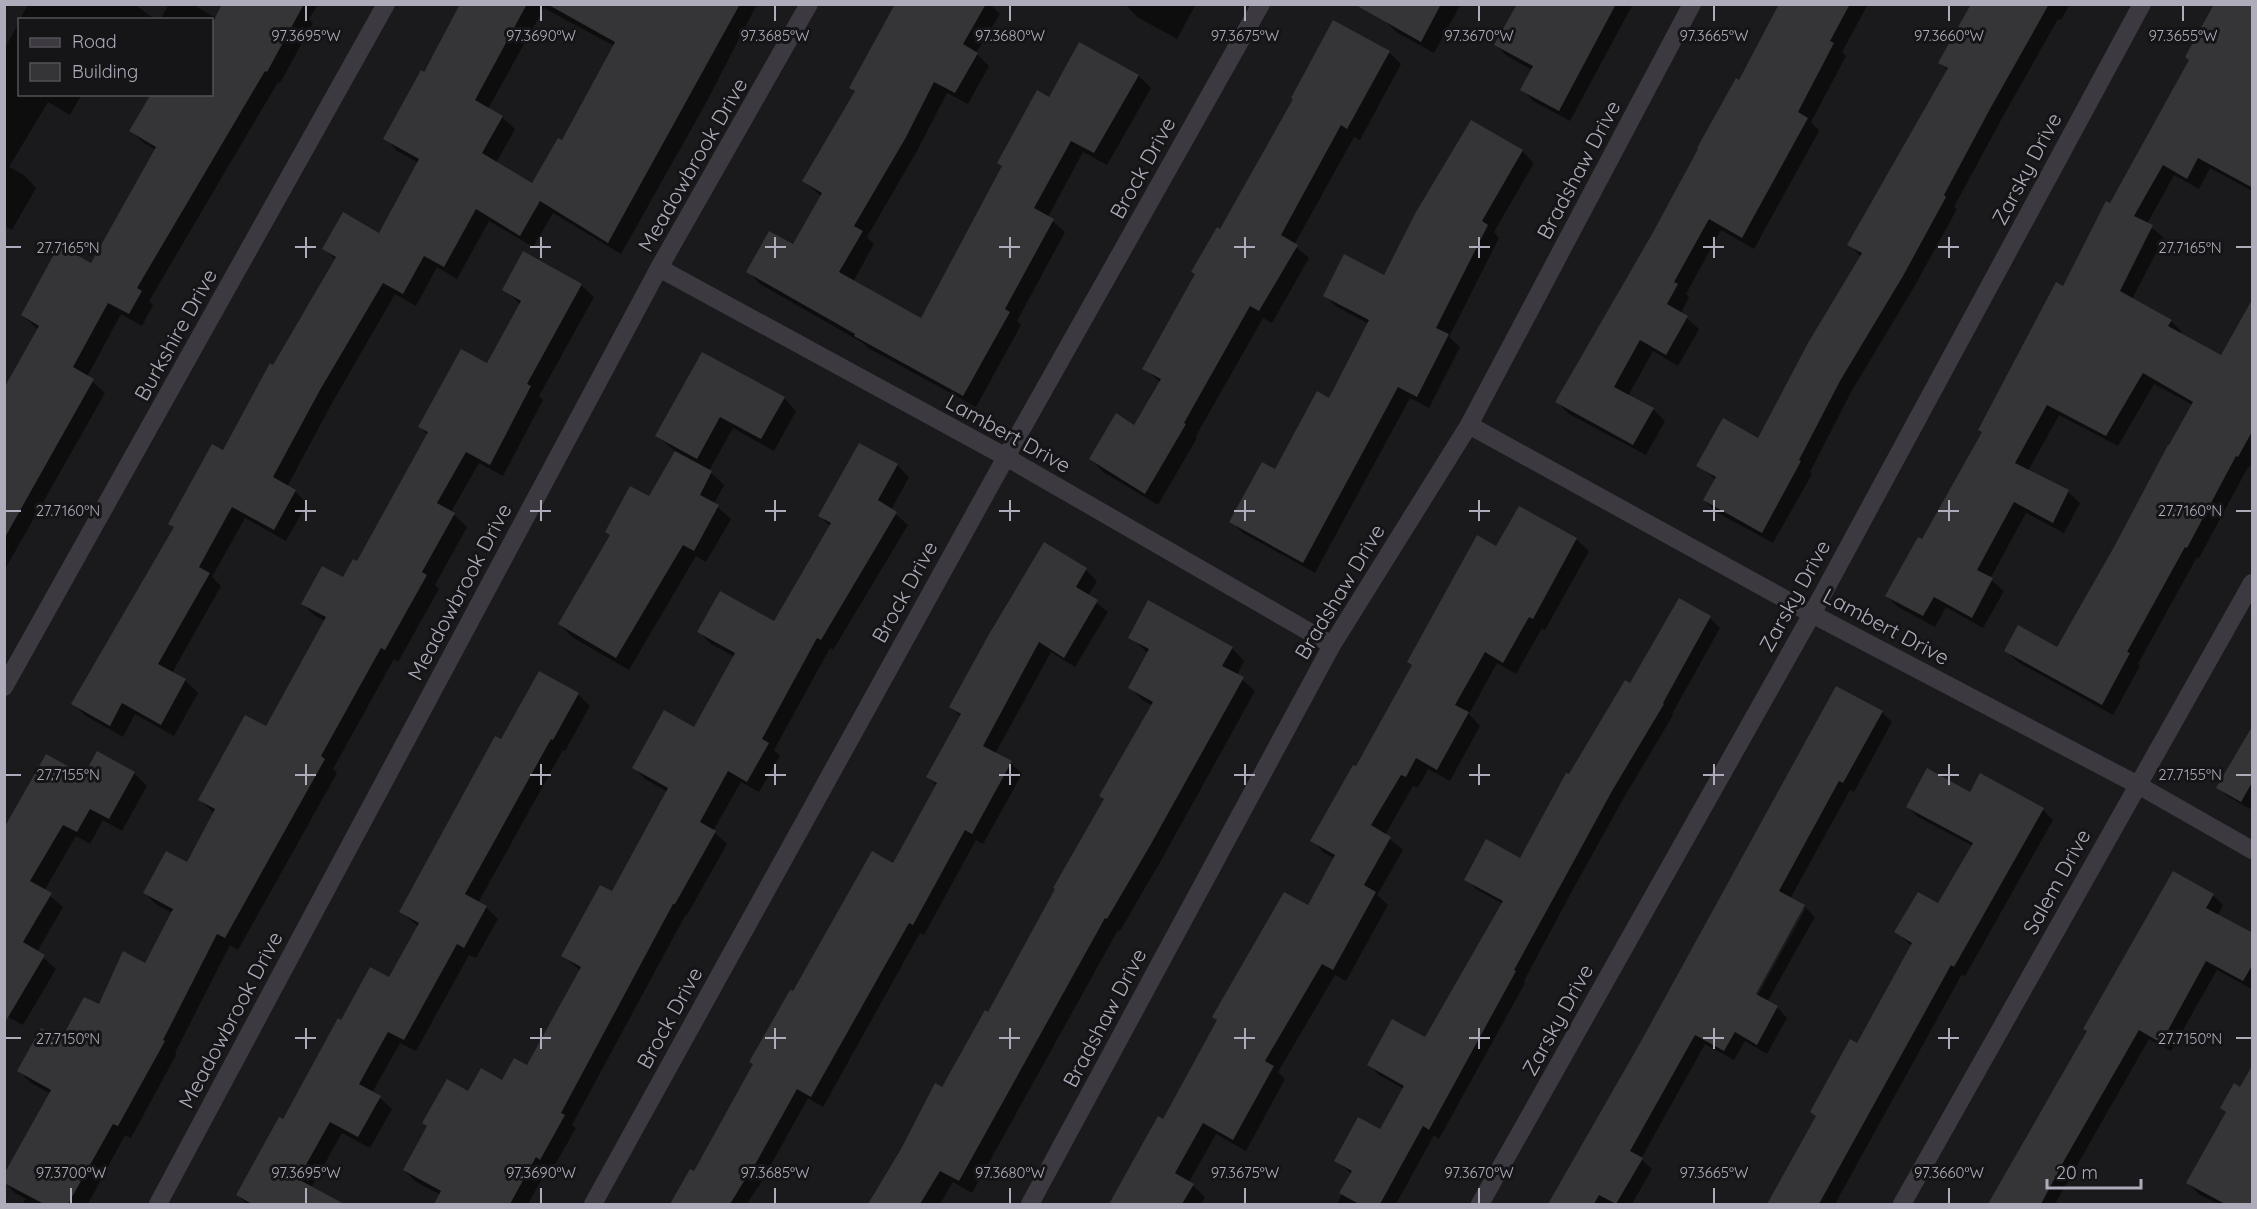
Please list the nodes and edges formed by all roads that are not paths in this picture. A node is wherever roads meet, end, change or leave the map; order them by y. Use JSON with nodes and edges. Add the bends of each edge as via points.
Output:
{"nodes":[{"id":1,"x":386,"y":4,"type":"edge"},
{"id":2,"x":809,"y":4,"type":"edge"},
{"id":3,"x":1261,"y":4,"type":"edge"},
{"id":4,"x":1692,"y":4,"type":"edge"},
{"id":5,"x":2142,"y":4,"type":"edge"},
{"id":6,"x":659,"y":268,"type":"junction"},
{"id":7,"x":1469,"y":425,"type":"junction"},
{"id":8,"x":1006,"y":457,"type":"junction"},
{"id":9,"x":2253,"y":583,"type":"edge"},
{"id":10,"x":1812,"y":614,"type":"junction"},
{"id":11,"x":1332,"y":645,"type":"junction"},
{"id":12,"x":4,"y":687,"type":"edge"},
{"id":13,"x":2138,"y":785,"type":"junction"},
{"id":14,"x":2253,"y":850,"type":"edge"},
{"id":15,"x":158,"y":1204,"type":"edge"},
{"id":16,"x":593,"y":1204,"type":"edge"},
{"id":17,"x":1030,"y":1204,"type":"edge"},
{"id":18,"x":1480,"y":1204,"type":"edge"},
{"id":19,"x":1902,"y":1204,"type":"edge"}],
"edges":[{"from":1,"to":12,"type":"street","name":"Burkshire Drive"},
{"from":2,"to":6,"type":"street","name":"Meadowbrook Drive"},
{"from":3,"to":8,"type":"street","name":"Brock Drive"},
{"from":4,"to":7,"type":"street","name":"Bradshaw Drive"},
{"from":5,"to":10,"type":"street","name":"Zarsky Drive"},
{"from":6,"to":8,"type":"street","name":"Lambert Drive"},
{"from":6,"to":15,"type":"street","name":"Meadowbrook Drive"},
{"from":7,"to":10,"type":"street","name":"Lambert Drive"},
{"from":7,"to":11,"type":"street","name":"Bradshaw Drive"},
{"from":8,"to":11,"type":"street","name":"Lambert Drive"},
{"from":8,"to":16,"type":"street","name":"Brock Drive"},
{"from":9,"to":13,"type":"street","name":"Salem Drive"},
{"from":10,"to":13,"type":"street","name":"Lambert Drive"},
{"from":10,"to":18,"type":"street","name":"Zarsky Drive"},
{"from":11,"to":17,"type":"street","name":"Bradshaw Drive"},
{"from":13,"to":14,"type":"street","name":"Lambert Drive"},
{"from":13,"to":19,"type":"street","name":"Salem Drive"}]}
